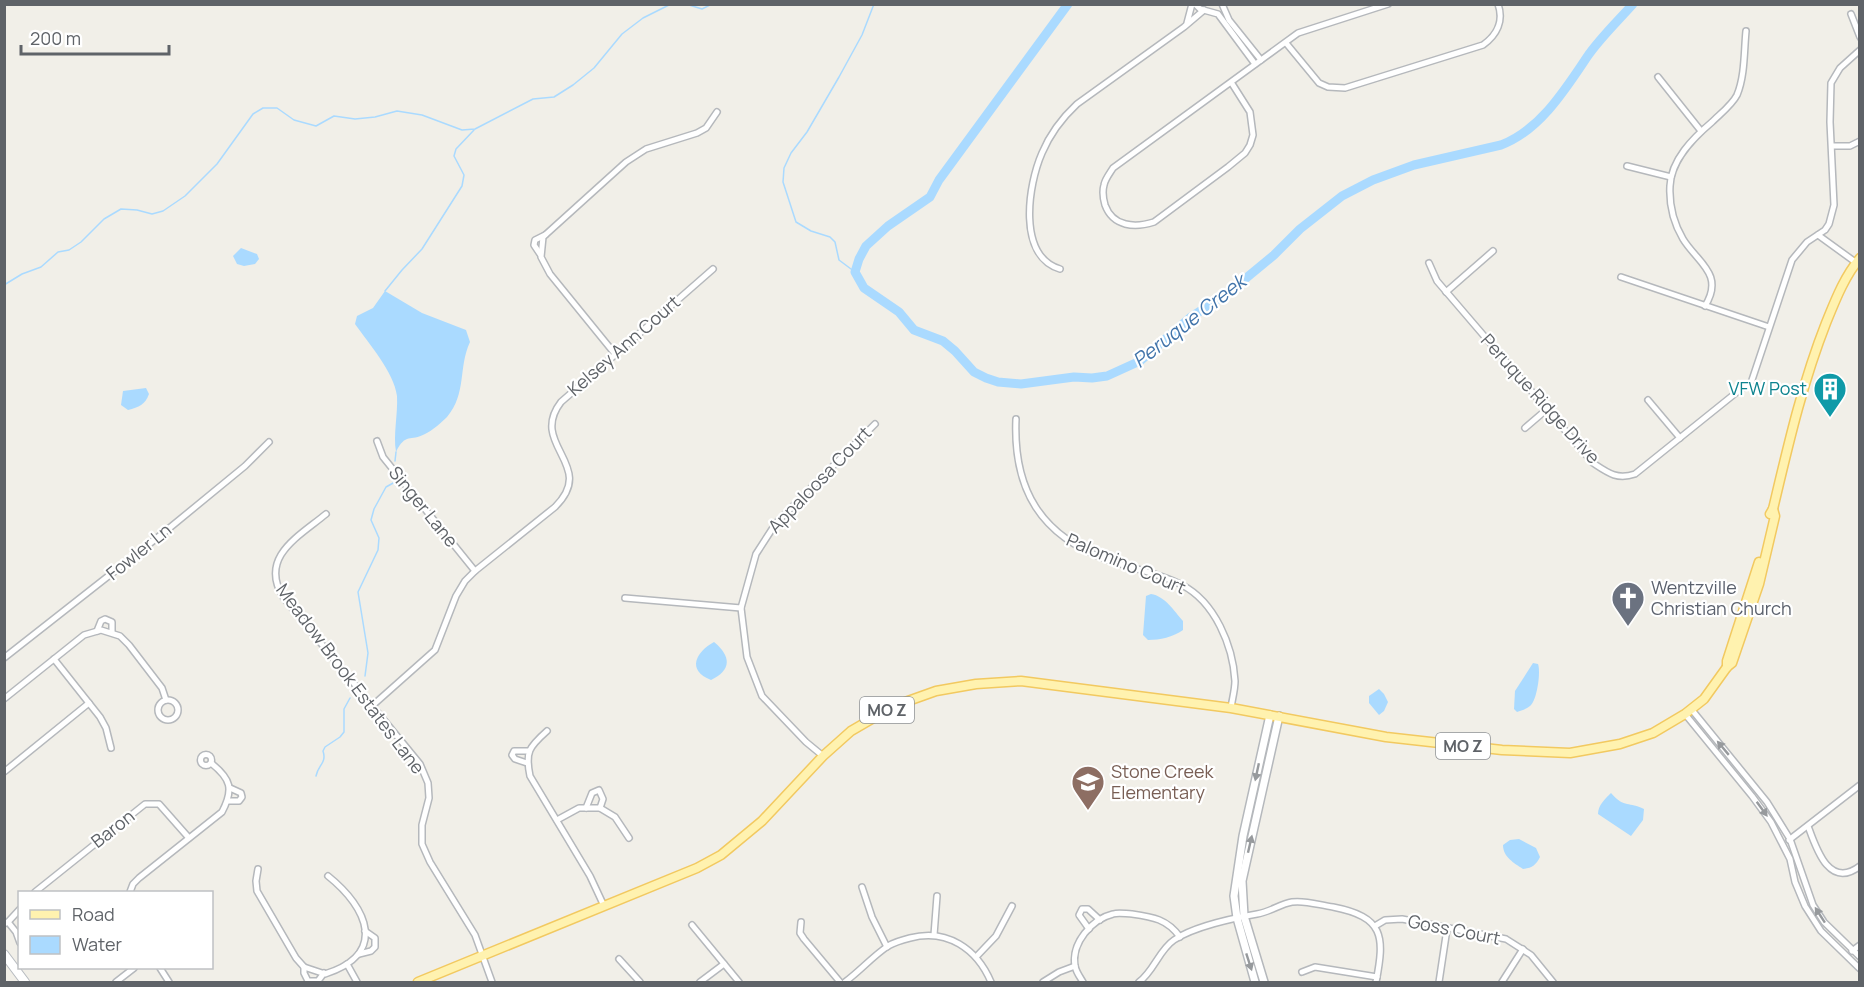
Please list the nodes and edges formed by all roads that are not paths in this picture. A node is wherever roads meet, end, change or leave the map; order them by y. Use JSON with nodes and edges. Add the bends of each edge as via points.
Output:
{"nodes":[{"id":1,"x":1193,"y":4,"type":"edge"},
{"id":2,"x":1221,"y":4,"type":"edge"},
{"id":3,"x":1389,"y":4,"type":"edge"},
{"id":4,"x":1498,"y":4,"type":"edge"},
{"id":5,"x":1205,"y":10,"type":"junction"},
{"id":6,"x":1851,"y":14,"type":"dead end"},
{"id":7,"x":1184,"y":27,"type":"junction"},
{"id":8,"x":1746,"y":31,"type":"dead end"},
{"id":9,"x":1860,"y":37,"type":"edge"},
{"id":10,"x":1286,"y":43,"type":"junction"},
{"id":11,"x":1860,"y":50,"type":"edge"},
{"id":12,"x":1261,"y":60,"type":"junction"},
{"id":13,"x":1255,"y":64,"type":"junction"},
{"id":14,"x":1658,"y":77,"type":"dead end"},
{"id":15,"x":1231,"y":82,"type":"junction"},
{"id":16,"x":717,"y":112,"type":"dead end"},
{"id":17,"x":1701,"y":130,"type":"junction"},
{"id":18,"x":1860,"y":141,"type":"edge"},
{"id":19,"x":1832,"y":146,"type":"junction"},
{"id":20,"x":1627,"y":166,"type":"dead end"},
{"id":21,"x":1671,"y":177,"type":"junction"},
{"id":22,"x":1818,"y":235,"type":"junction"},
{"id":23,"x":1493,"y":251,"type":"dead end"},
{"id":24,"x":1858,"y":262,"type":"edge"},
{"id":25,"x":1429,"y":263,"type":"dead end"},
{"id":26,"x":713,"y":269,"type":"dead end"},
{"id":27,"x":1060,"y":269,"type":"dead end"},
{"id":28,"x":1621,"y":277,"type":"dead end"},
{"id":29,"x":1446,"y":292,"type":"junction"},
{"id":30,"x":1706,"y":306,"type":"junction"},
{"id":31,"x":1769,"y":327,"type":"junction"},
{"id":32,"x":615,"y":354,"type":"junction"},
{"id":33,"x":1648,"y":400,"type":"dead end"},
{"id":34,"x":1546,"y":410,"type":"junction"},
{"id":35,"x":1016,"y":419,"type":"dead end"},
{"id":36,"x":875,"y":424,"type":"dead end"},
{"id":37,"x":1525,"y":428,"type":"dead end"},
{"id":38,"x":1680,"y":438,"type":"junction"},
{"id":39,"x":377,"y":441,"type":"dead end"},
{"id":40,"x":269,"y":442,"type":"dead end"},
{"id":41,"x":326,"y":514,"type":"dead end"},
{"id":42,"x":475,"y":571,"type":"junction"},
{"id":43,"x":625,"y":598,"type":"dead end"},
{"id":44,"x":741,"y":608,"type":"junction"},
{"id":45,"x":97,"y":631,"type":"junction"},
{"id":46,"x":112,"y":632,"type":"junction"},
{"id":47,"x":4,"y":658,"type":"edge"},
{"id":48,"x":54,"y":659,"type":"junction"},
{"id":49,"x":4,"y":699,"type":"edge"},
{"id":50,"x":166,"y":700,"type":"dead end"},
{"id":51,"x":89,"y":703,"type":"junction"},
{"id":52,"x":372,"y":705,"type":"junction"},
{"id":53,"x":1231,"y":708,"type":"junction"},
{"id":54,"x":1689,"y":712,"type":"junction"},
{"id":55,"x":1274,"y":715,"type":"junction"},
{"id":56,"x":547,"y":731,"type":"dead end"},
{"id":57,"x":111,"y":748,"type":"dead end"},
{"id":58,"x":528,"y":751,"type":"junction"},
{"id":59,"x":823,"y":756,"type":"junction"},
{"id":60,"x":211,"y":763,"type":"dead end"},
{"id":61,"x":527,"y":763,"type":"junction"},
{"id":62,"x":4,"y":772,"type":"edge"},
{"id":63,"x":1860,"y":785,"type":"edge"},
{"id":64,"x":230,"y":788,"type":"junction"},
{"id":65,"x":228,"y":801,"type":"junction"},
{"id":66,"x":586,"y":807,"type":"junction"},
{"id":67,"x":600,"y":808,"type":"junction"},
{"id":68,"x":557,"y":820,"type":"junction"},
{"id":69,"x":1808,"y":826,"type":"junction"},
{"id":70,"x":189,"y":838,"type":"junction"},
{"id":71,"x":629,"y":838,"type":"dead end"},
{"id":72,"x":1790,"y":839,"type":"junction"},
{"id":73,"x":1784,"y":846,"type":"junction"},
{"id":74,"x":1860,"y":866,"type":"edge"},
{"id":75,"x":258,"y":869,"type":"dead end"},
{"id":76,"x":328,"y":876,"type":"dead end"},
{"id":77,"x":862,"y":887,"type":"dead end"},
{"id":78,"x":36,"y":891,"type":"edge"},
{"id":79,"x":130,"y":891,"type":"edge"},
{"id":80,"x":938,"y":896,"type":"dead end"},
{"id":81,"x":604,"y":906,"type":"junction"},
{"id":82,"x":1012,"y":906,"type":"dead end"},
{"id":83,"x":18,"y":911,"type":"edge"},
{"id":84,"x":1240,"y":917,"type":"junction"},
{"id":85,"x":1100,"y":920,"type":"junction"},
{"id":86,"x":801,"y":922,"type":"dead end"},
{"id":87,"x":6,"y":923,"type":"edge"},
{"id":88,"x":692,"y":925,"type":"dead end"},
{"id":89,"x":1375,"y":926,"type":"junction"},
{"id":90,"x":1089,"y":929,"type":"junction"},
{"id":91,"x":1447,"y":929,"type":"junction"},
{"id":92,"x":365,"y":931,"type":"junction"},
{"id":93,"x":934,"y":935,"type":"junction"},
{"id":94,"x":1180,"y":937,"type":"junction"},
{"id":95,"x":18,"y":938,"type":"edge"},
{"id":96,"x":1860,"y":945,"type":"edge"},
{"id":97,"x":887,"y":946,"type":"junction"},
{"id":98,"x":1523,"y":949,"type":"junction"},
{"id":99,"x":1853,"y":951,"type":"junction"},
{"id":100,"x":4,"y":954,"type":"edge"},
{"id":101,"x":359,"y":954,"type":"junction"},
{"id":102,"x":1845,"y":955,"type":"junction"},
{"id":103,"x":483,"y":956,"type":"junction"},
{"id":104,"x":976,"y":957,"type":"junction"},
{"id":105,"x":1860,"y":957,"type":"edge"},
{"id":106,"x":619,"y":959,"type":"dead end"},
{"id":107,"x":347,"y":964,"type":"junction"},
{"id":108,"x":724,"y":964,"type":"junction"},
{"id":109,"x":1075,"y":966,"type":"junction"},
{"id":110,"x":304,"y":967,"type":"junction"},
{"id":111,"x":133,"y":969,"type":"edge"},
{"id":112,"x":161,"y":969,"type":"edge"},
{"id":113,"x":1860,"y":969,"type":"edge"},
{"id":114,"x":1302,"y":972,"type":"dead end"},
{"id":115,"x":324,"y":973,"type":"junction"},
{"id":116,"x":1377,"y":980,"type":"edge"},
{"id":117,"x":25,"y":982,"type":"edge"},
{"id":118,"x":116,"y":982,"type":"edge"},
{"id":119,"x":169,"y":982,"type":"edge"},
{"id":120,"x":357,"y":982,"type":"edge"},
{"id":121,"x":418,"y":982,"type":"edge"},
{"id":122,"x":492,"y":982,"type":"edge"},
{"id":123,"x":640,"y":982,"type":"edge"},
{"id":124,"x":700,"y":982,"type":"edge"},
{"id":125,"x":739,"y":982,"type":"edge"},
{"id":126,"x":840,"y":982,"type":"edge"},
{"id":127,"x":845,"y":982,"type":"edge"},
{"id":128,"x":991,"y":982,"type":"edge"},
{"id":129,"x":1043,"y":982,"type":"edge"},
{"id":130,"x":1083,"y":982,"type":"edge"},
{"id":131,"x":1140,"y":982,"type":"edge"},
{"id":132,"x":1255,"y":982,"type":"edge"},
{"id":133,"x":1264,"y":982,"type":"edge"},
{"id":134,"x":1438,"y":982,"type":"edge"},
{"id":135,"x":1502,"y":982,"type":"edge"},
{"id":136,"x":1553,"y":982,"type":"edge"}],
"edges":[{"from":1,"to":5,"type":"street"},
{"from":1,"to":7,"type":"street"},
{"from":2,"to":5,"type":"street"},
{"from":2,"to":12,"type":"street"},
{"from":3,"to":10,"type":"street","via":[[1309,28]]},
{"from":4,"to":10,"type":"street","via":[[1499,27],[1483,45],[1345,88],[1319,84]]},
{"from":5,"to":7,"type":"street"},
{"from":5,"to":13,"type":"street","via":[[1218,14]]},
{"from":6,"to":9,"type":"street"},
{"from":7,"to":27,"type":"street","via":[[1077,104],[1041,154],[1033,184],[1032,234],[1038,254],[1048,265]]},
{"from":8,"to":17,"type":"street","via":[[1736,96]]},
{"from":10,"to":12,"type":"street"},
{"from":11,"to":19,"type":"street","name":"Peruque Ridge Drive","via":[[1840,68],[1831,83]]},
{"from":12,"to":13,"type":"street"},
{"from":13,"to":15,"type":"street"},
{"from":14,"to":17,"type":"street"},
{"from":15,"to":15,"type":"street","via":[[1252,122],[1253,135],[1245,153],[1154,222],[1140,226],[1119,222],[1103,196],[1113,168]]},
{"from":16,"to":32,"type":"street","via":[[706,128],[697,133],[646,149],[626,162],[546,234],[542,242],[544,264]]},
{"from":17,"to":21,"type":"street"},
{"from":18,"to":19,"type":"street","via":[[1850,146]]},
{"from":19,"to":22,"type":"street","name":"Peruque Ridge Drive","via":[[1834,205],[1829,224]]},
{"from":20,"to":21,"type":"street"},
{"from":21,"to":30,"type":"street","via":[[1674,221],[1691,250],[1708,268],[1712,282]]},
{"from":22,"to":24,"type":"street"},
{"from":22,"to":31,"type":"street","name":"Peruque Ridge Drive","via":[[1792,260]]},
{"from":23,"to":29,"type":"street"},
{"from":24,"to":54,"type":"main road","number":"MO Z","via":[[1842,285],[1811,361],[1754,581],[1727,667],[1704,699]]},
{"from":25,"to":29,"type":"street","name":"Peruque Ridge Drive"},
{"from":26,"to":32,"type":"street","name":"Kelsey Ann Court"},
{"from":28,"to":30,"type":"street"},
{"from":29,"to":34,"type":"street","name":"Peruque Ridge Drive"},
{"from":30,"to":31,"type":"street"},
{"from":31,"to":38,"type":"street","name":"Peruque Ridge Drive","via":[[1751,383]]},
{"from":32,"to":42,"type":"street","name":"Kelsey Ann Court","via":[[555,409],[552,433],[571,478],[565,496]]},
{"from":33,"to":38,"type":"street"},
{"from":34,"to":37,"type":"street"},
{"from":34,"to":38,"type":"street","name":"Peruque Ridge Drive","via":[[1593,463],[1624,478],[1646,466]]},
{"from":35,"to":53,"type":"street","name":"Palomino Court","via":[[1017,456],[1027,488],[1053,530],[1108,560],[1181,584],[1214,617],[1233,664]]},
{"from":36,"to":44,"type":"street","name":"Appaloosa Court","via":[[765,539],[756,554]]},
{"from":39,"to":42,"type":"street","name":"Singer Lane","via":[[383,457]]},
{"from":40,"to":47,"type":"street","name":"Fowler Ln","via":[[245,466]]},
{"from":41,"to":52,"type":"street","name":"Meadow Brook Estates Lane","via":[[281,553],[274,567],[275,581],[283,597]]},
{"from":42,"to":52,"type":"street","name":"Kelsey Ann Court","via":[[456,596],[435,650]]},
{"from":43,"to":44,"type":"street"},
{"from":44,"to":59,"type":"street","name":"Appaloosa Court","via":[[747,657],[762,696]]},
{"from":45,"to":46,"type":"street"},
{"from":45,"to":46,"type":"street","via":[[101,621],[109,619]]},
{"from":45,"to":48,"type":"street","via":[[84,635]]},
{"from":46,"to":50,"type":"street","via":[[129,645],[162,688]]},
{"from":48,"to":49,"type":"street"},
{"from":48,"to":51,"type":"street"},
{"from":51,"to":57,"type":"street","via":[[106,728]]},
{"from":51,"to":62,"type":"street"},
{"from":52,"to":103,"type":"street","name":"Meadow Brook Estates Lane","via":[[425,774],[429,798],[422,844],[475,935]]},
{"from":53,"to":55,"type":"main road","number":"MO Z"},
{"from":53,"to":59,"type":"main road","number":"MO Z","via":[[1021,681],[976,684],[936,691],[894,706],[851,730]]},
{"from":54,"to":55,"type":"main road","number":"MO Z","via":[[1638,739],[1570,753],[1386,737]]},
{"from":72,"to":54,"type":"street","one_way":true,"via":[[1767,802]]},
{"from":54,"to":73,"type":"street","one_way":true,"via":[[1766,814]]},
{"from":55,"to":84,"type":"street","via":[[1242,881]]},
{"from":56,"to":58,"type":"street"},
{"from":58,"to":61,"type":"street"},
{"from":58,"to":61,"type":"street","via":[[520,749],[512,755]]},
{"from":59,"to":81,"type":"main road","number":"MO Z","via":[[762,821],[721,855]]},
{"from":60,"to":64,"type":"street","via":[[225,776]]},
{"from":61,"to":68,"type":"street","via":[[530,776]]},
{"from":63,"to":69,"type":"street"},
{"from":64,"to":65,"type":"street"},
{"from":64,"to":65,"type":"street","via":[[241,793],[242,798]]},
{"from":65,"to":70,"type":"street","via":[[222,812]]},
{"from":66,"to":67,"type":"street"},
{"from":66,"to":67,"type":"street","via":[[592,793],[599,790],[603,799]]},
{"from":66,"to":68,"type":"street"},
{"from":67,"to":71,"type":"street","via":[[615,817]]},
{"from":68,"to":81,"type":"street"},
{"from":69,"to":72,"type":"street"},
{"from":69,"to":74,"type":"street","via":[[1827,867],[1844,873]]},
{"from":70,"to":78,"type":"street","name":"Baron","via":[[159,804],[145,804]]},
{"from":70,"to":79,"type":"street","via":[[139,878]]},
{"from":72,"to":73,"type":"street"},
{"from":99,"to":72,"type":"street","one_way":true,"via":[[1813,905]]},
{"from":73,"to":102,"type":"street","via":[[1805,906],[1824,935]]},
{"from":75,"to":110,"type":"street","via":[[257,891]]},
{"from":76,"to":92,"type":"street","via":[[344,889],[361,915]]},
{"from":77,"to":97,"type":"street"},
{"from":80,"to":93,"type":"street"},
{"from":81,"to":103,"type":"main road","number":"MO Z"},
{"from":82,"to":104,"type":"street","via":[[996,936]]},
{"from":83,"to":87,"type":"street"},
{"from":84,"to":89,"type":"street","via":[[1289,902],[1306,902],[1356,912]]},
{"from":84,"to":94,"type":"street"},
{"from":84,"to":132,"type":"street","one_way":true},
{"from":84,"to":133,"type":"street"},
{"from":85,"to":90,"type":"street"},
{"from":85,"to":90,"type":"street","via":[[1088,909],[1082,909],[1078,915]]},
{"from":85,"to":94,"type":"street","via":[[1116,913],[1147,916],[1166,922]]},
{"from":86,"to":126,"type":"street","via":[[800,933]]},
{"from":87,"to":95,"type":"street"},
{"from":88,"to":108,"type":"street"},
{"from":89,"to":91,"type":"street","name":"Goss Court","via":[[1392,919]]},
{"from":89,"to":116,"type":"street","via":[[1382,942]]},
{"from":90,"to":109,"type":"street","via":[[1077,945]]},
{"from":91,"to":98,"type":"street","name":"Goss Court","via":[[1506,939]]},
{"from":91,"to":134,"type":"street"},
{"from":92,"to":101,"type":"street"},
{"from":92,"to":101,"type":"street","via":[[375,938],[375,947]]},
{"from":93,"to":97,"type":"street"},
{"from":93,"to":104,"type":"street","via":[[953,940]]},
{"from":94,"to":131,"type":"street"},
{"from":96,"to":99,"type":"street"},
{"from":97,"to":127,"type":"street"},
{"from":98,"to":135,"type":"street"},
{"from":98,"to":136,"type":"street","name":"Goss Court"},
{"from":99,"to":102,"type":"street"},
{"from":99,"to":105,"type":"street"},
{"from":100,"to":117,"type":"main road"},
{"from":101,"to":107,"type":"street"},
{"from":102,"to":113,"type":"street"},
{"from":103,"to":121,"type":"main road","number":"MO Z"},
{"from":103,"to":122,"type":"street","name":"Meadow Brook Estates Lane"},
{"from":104,"to":128,"type":"street"},
{"from":106,"to":123,"type":"street"},
{"from":107,"to":115,"type":"street"},
{"from":107,"to":120,"type":"street"},
{"from":108,"to":124,"type":"street"},
{"from":108,"to":125,"type":"street"},
{"from":109,"to":129,"type":"street"},
{"from":109,"to":130,"type":"street"},
{"from":110,"to":115,"type":"street"},
{"from":110,"to":115,"type":"street","via":[[308,981],[318,981]]},
{"from":111,"to":118,"type":"street"},
{"from":112,"to":119,"type":"street"},
{"from":114,"to":116,"type":"street","via":[[1315,967]]}]}
